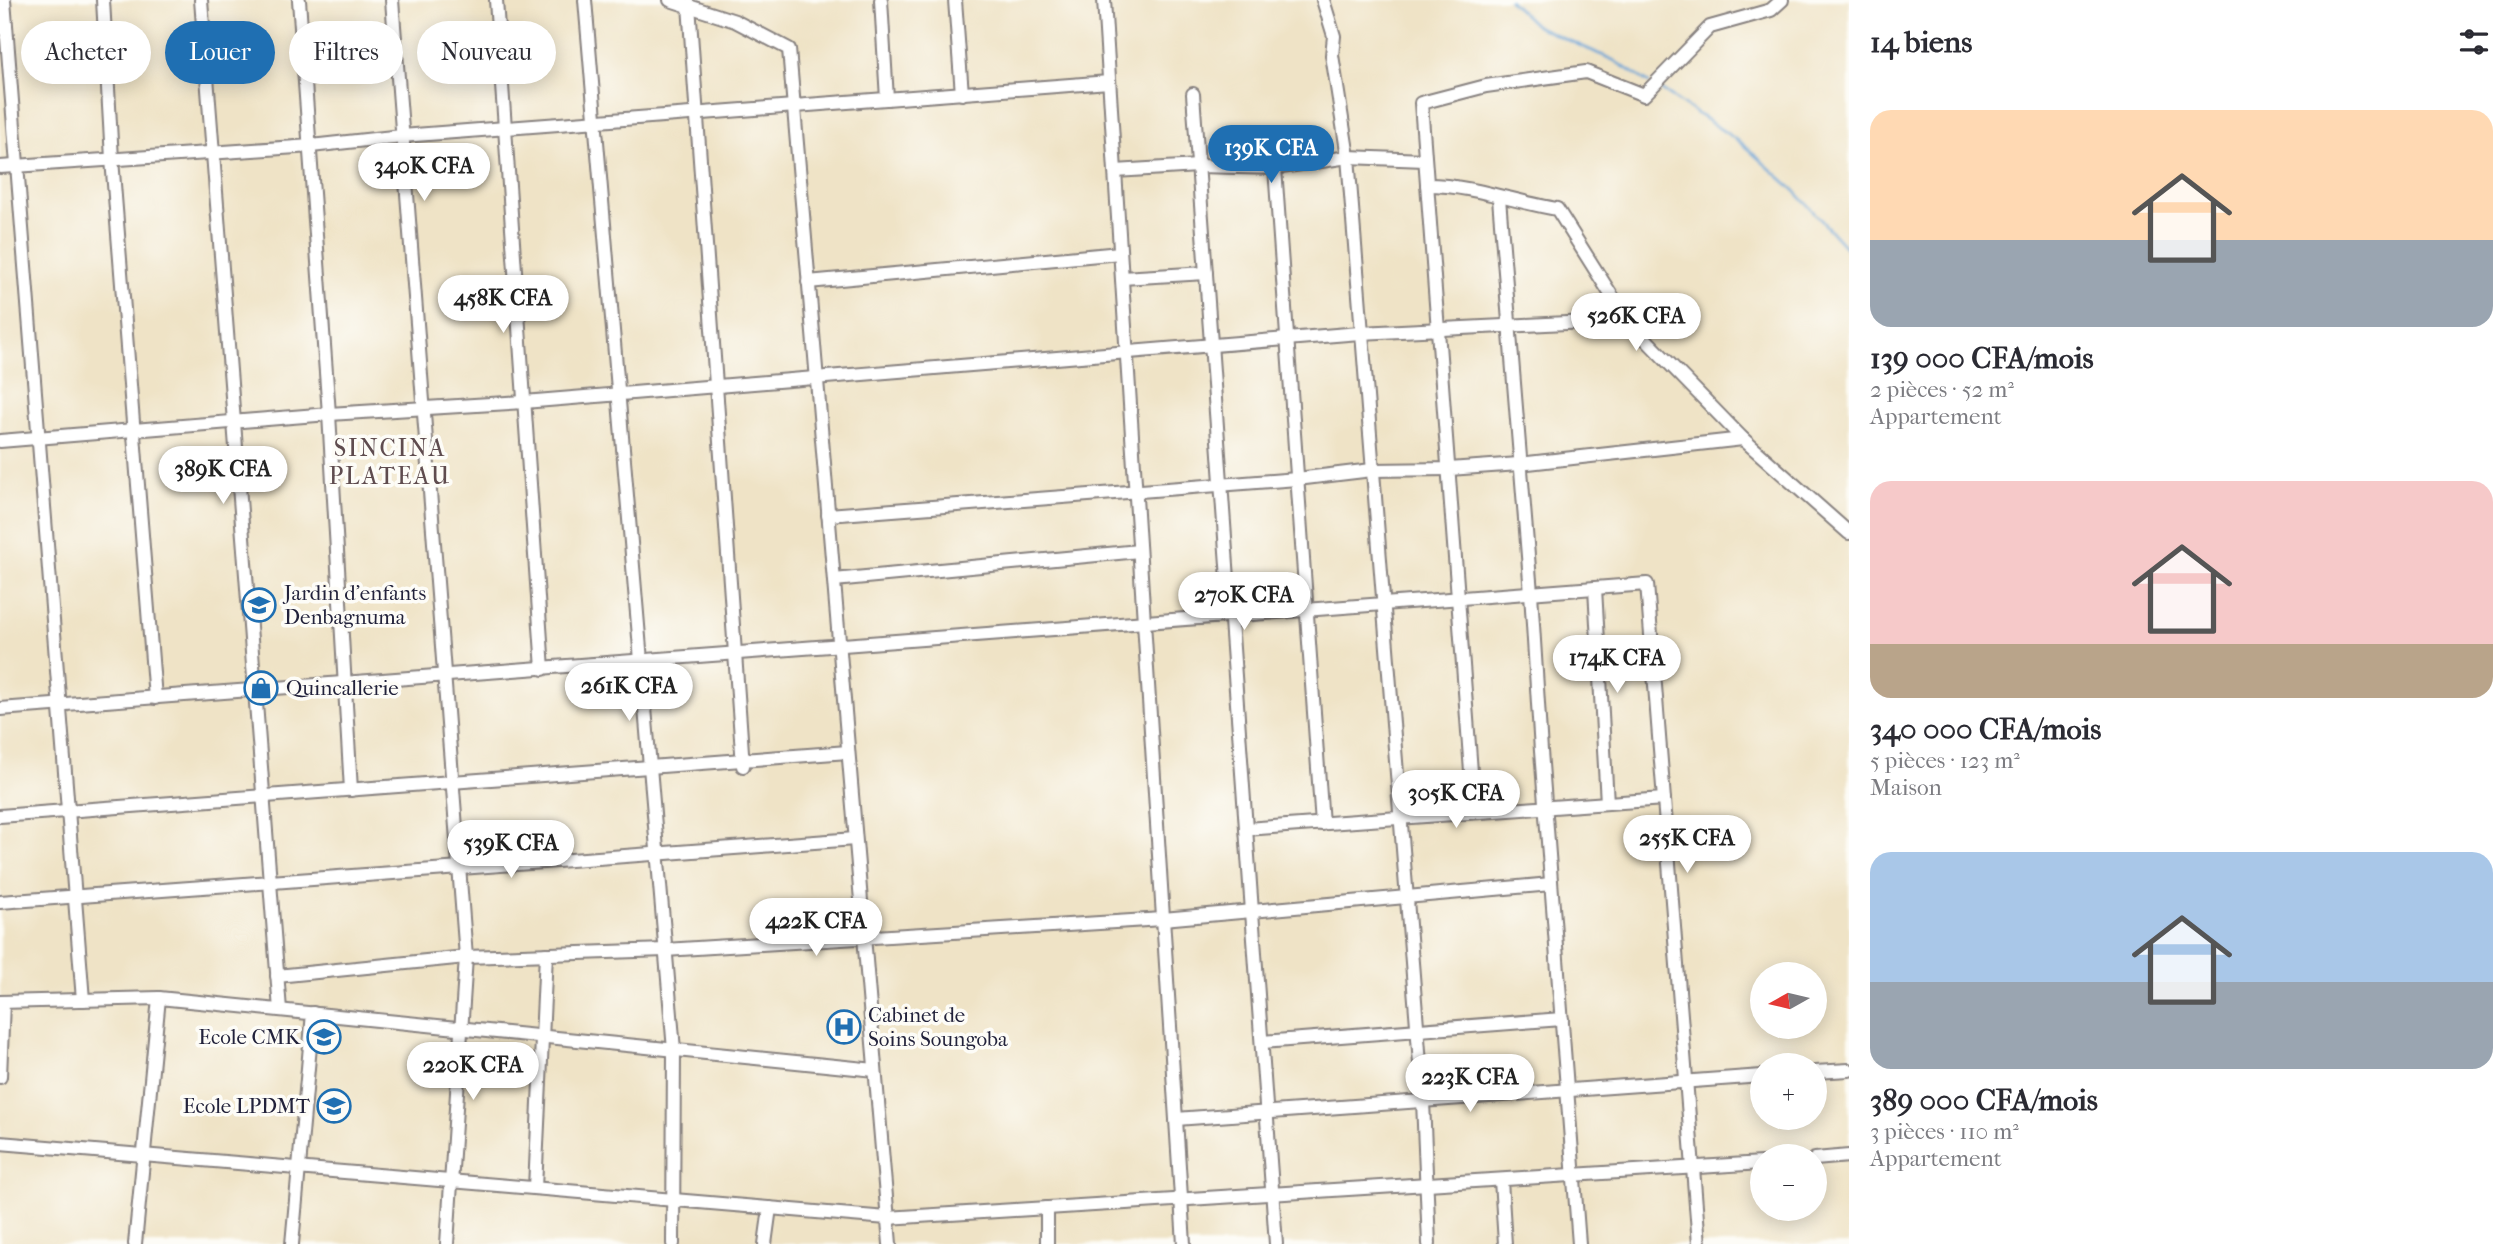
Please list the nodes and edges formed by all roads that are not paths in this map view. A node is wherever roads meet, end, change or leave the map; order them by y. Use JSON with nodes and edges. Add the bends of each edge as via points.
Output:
{"nodes":[{"id":1,"x":4,"y":0,"type":"edge"},
{"id":2,"x":103,"y":0,"type":"edge"},
{"id":3,"x":201,"y":0,"type":"edge"},
{"id":4,"x":299,"y":0,"type":"edge"},
{"id":5,"x":392,"y":0,"type":"edge"},
{"id":6,"x":496,"y":0,"type":"edge"},
{"id":7,"x":585,"y":0,"type":"edge"},
{"id":8,"x":670,"y":0,"type":"edge"},
{"id":9,"x":881,"y":0,"type":"edge"},
{"id":10,"x":955,"y":0,"type":"edge"},
{"id":11,"x":1104,"y":0,"type":"edge"},
{"id":12,"x":1323,"y":0,"type":"edge"},
{"id":13,"x":1782,"y":0,"type":"edge"},
{"id":14,"x":689,"y":5,"type":"junction"},
{"id":15,"x":1109,"y":82,"type":"junction"},
{"id":16,"x":962,"y":94,"type":"junction"},
{"id":17,"x":1193,"y":94,"type":"dead end"},
{"id":18,"x":887,"y":99,"type":"junction"},
{"id":19,"x":793,"y":107,"type":"junction"},
{"id":20,"x":697,"y":114,"type":"junction"},
{"id":21,"x":596,"y":121,"type":"junction"},
{"id":22,"x":505,"y":129,"type":"junction"},
{"id":23,"x":402,"y":136,"type":"junction"},
{"id":24,"x":311,"y":146,"type":"junction"},
{"id":25,"x":212,"y":151,"type":"junction"},
{"id":26,"x":1348,"y":157,"type":"junction"},
{"id":27,"x":112,"y":159,"type":"junction"},
{"id":28,"x":1426,"y":160,"type":"junction"},
{"id":29,"x":17,"y":166,"type":"junction"},
{"id":30,"x":1198,"y":166,"type":"junction"},
{"id":31,"x":0,"y":167,"type":"edge"},
{"id":32,"x":1275,"y":169,"type":"junction"},
{"id":33,"x":1115,"y":171,"type":"junction"},
{"id":34,"x":1427,"y":185,"type":"junction"},
{"id":35,"x":1499,"y":198,"type":"junction"},
{"id":36,"x":1120,"y":253,"type":"junction"},
{"id":37,"x":1206,"y":273,"type":"junction"},
{"id":38,"x":1122,"y":278,"type":"junction"},
{"id":39,"x":808,"y":282,"type":"junction"},
{"id":40,"x":1627,"y":320,"type":"junction"},
{"id":41,"x":1508,"y":326,"type":"junction"},
{"id":42,"x":1438,"y":330,"type":"junction"},
{"id":43,"x":1360,"y":333,"type":"junction"},
{"id":44,"x":1286,"y":339,"type":"junction"},
{"id":45,"x":1211,"y":345,"type":"junction"},
{"id":46,"x":1126,"y":352,"type":"junction"},
{"id":47,"x":817,"y":379,"type":"junction"},
{"id":48,"x":717,"y":386,"type":"junction"},
{"id":49,"x":618,"y":394,"type":"junction"},
{"id":50,"x":524,"y":402,"type":"junction"},
{"id":51,"x":424,"y":409,"type":"junction"},
{"id":52,"x":329,"y":414,"type":"junction"},
{"id":53,"x":233,"y":422,"type":"junction"},
{"id":54,"x":135,"y":430,"type":"junction"},
{"id":55,"x":39,"y":438,"type":"junction"},
{"id":56,"x":1743,"y":439,"type":"junction"},
{"id":57,"x":0,"y":441,"type":"edge"},
{"id":58,"x":1520,"y":464,"type":"junction"},
{"id":59,"x":1449,"y":468,"type":"junction"},
{"id":60,"x":1372,"y":470,"type":"junction"},
{"id":61,"x":1297,"y":479,"type":"junction"},
{"id":62,"x":1221,"y":484,"type":"junction"},
{"id":63,"x":1135,"y":490,"type":"junction"},
{"id":64,"x":828,"y":515,"type":"junction"},
{"id":65,"x":1849,"y":533,"type":"edge"},
{"id":66,"x":1139,"y":551,"type":"junction"},
{"id":67,"x":834,"y":580,"type":"junction"},
{"id":68,"x":1595,"y":588,"type":"junction"},
{"id":69,"x":1531,"y":593,"type":"junction"},
{"id":70,"x":1458,"y":598,"type":"junction"},
{"id":71,"x":1382,"y":604,"type":"junction"},
{"id":72,"x":1308,"y":610,"type":"junction"},
{"id":73,"x":1231,"y":616,"type":"junction"},
{"id":74,"x":1144,"y":623,"type":"junction"},
{"id":75,"x":839,"y":647,"type":"junction"},
{"id":76,"x":736,"y":654,"type":"junction"},
{"id":77,"x":641,"y":661,"type":"junction"},
{"id":78,"x":543,"y":668,"type":"junction"},
{"id":79,"x":444,"y":676,"type":"junction"},
{"id":80,"x":345,"y":683,"type":"junction"},
{"id":81,"x":255,"y":690,"type":"junction"},
{"id":82,"x":155,"y":698,"type":"junction"},
{"id":83,"x":60,"y":705,"type":"junction"},
{"id":84,"x":0,"y":709,"type":"edge"},
{"id":85,"x":848,"y":752,"type":"junction"},
{"id":86,"x":743,"y":764,"type":"junction"},
{"id":87,"x":650,"y":767,"type":"junction"},
{"id":88,"x":453,"y":782,"type":"junction"},
{"id":89,"x":351,"y":790,"type":"junction"},
{"id":90,"x":263,"y":796,"type":"junction"},
{"id":91,"x":1664,"y":799,"type":"junction"},
{"id":92,"x":1607,"y":803,"type":"junction"},
{"id":93,"x":1545,"y":808,"type":"junction"},
{"id":94,"x":68,"y":811,"type":"junction"},
{"id":95,"x":1474,"y":812,"type":"junction"},
{"id":96,"x":0,"y":816,"type":"edge"},
{"id":97,"x":1400,"y":818,"type":"junction"},
{"id":98,"x":1322,"y":824,"type":"junction"},
{"id":99,"x":1246,"y":829,"type":"junction"},
{"id":100,"x":855,"y":839,"type":"junction"},
{"id":101,"x":657,"y":853,"type":"junction"},
{"id":102,"x":459,"y":867,"type":"junction"},
{"id":103,"x":270,"y":881,"type":"junction"},
{"id":104,"x":1551,"y":884,"type":"junction"},
{"id":105,"x":75,"y":896,"type":"junction"},
{"id":106,"x":1406,"y":897,"type":"junction"},
{"id":107,"x":0,"y":902,"type":"edge"},
{"id":108,"x":1252,"y":911,"type":"junction"},
{"id":109,"x":1163,"y":919,"type":"junction"},
{"id":110,"x":864,"y":939,"type":"junction"},
{"id":111,"x":665,"y":950,"type":"junction"},
{"id":112,"x":546,"y":954,"type":"junction"},
{"id":113,"x":466,"y":957,"type":"junction"},
{"id":114,"x":277,"y":976,"type":"junction"},
{"id":115,"x":159,"y":998,"type":"junction"},
{"id":116,"x":83,"y":1000,"type":"junction"},
{"id":117,"x":2,"y":1002,"type":"edge"},
{"id":118,"x":280,"y":1010,"type":"junction"},
{"id":119,"x":313,"y":1013,"type":"junction"},
{"id":120,"x":1562,"y":1019,"type":"junction"},
{"id":121,"x":461,"y":1028,"type":"junction"},
{"id":122,"x":1417,"y":1031,"type":"junction"},
{"id":123,"x":542,"y":1036,"type":"junction"},
{"id":124,"x":1262,"y":1042,"type":"junction"},
{"id":125,"x":674,"y":1049,"type":"junction"},
{"id":126,"x":875,"y":1070,"type":"junction"},
{"id":127,"x":1849,"y":1070,"type":"edge"},
{"id":128,"x":1827,"y":1071,"type":"edge"},
{"id":129,"x":0,"y":1077,"type":"edge"},
{"id":130,"x":1750,"y":1077,"type":"edge"},
{"id":131,"x":1687,"y":1082,"type":"junction"},
{"id":132,"x":1567,"y":1090,"type":"junction"},
{"id":133,"x":1423,"y":1101,"type":"junction"},
{"id":134,"x":1267,"y":1112,"type":"junction"},
{"id":135,"x":1176,"y":1119,"type":"junction"},
{"id":136,"x":0,"y":1143,"type":"edge"},
{"id":137,"x":144,"y":1155,"type":"junction"},
{"id":138,"x":1849,"y":1156,"type":"edge"},
{"id":139,"x":1827,"y":1158,"type":"edge"},
{"id":140,"x":1750,"y":1164,"type":"edge"},
{"id":141,"x":299,"y":1168,"type":"junction"},
{"id":142,"x":1694,"y":1169,"type":"junction"},
{"id":143,"x":1574,"y":1176,"type":"junction"},
{"id":144,"x":451,"y":1181,"type":"junction"},
{"id":145,"x":1502,"y":1181,"type":"junction"},
{"id":146,"x":1427,"y":1185,"type":"junction"},
{"id":147,"x":535,"y":1188,"type":"junction"},
{"id":148,"x":1273,"y":1194,"type":"junction"},
{"id":149,"x":673,"y":1200,"type":"junction"},
{"id":150,"x":1181,"y":1200,"type":"junction"},
{"id":151,"x":770,"y":1208,"type":"junction"},
{"id":152,"x":1047,"y":1208,"type":"junction"},
{"id":153,"x":887,"y":1217,"type":"junction"},
{"id":154,"x":135,"y":1244,"type":"edge"},
{"id":155,"x":292,"y":1244,"type":"edge"},
{"id":156,"x":447,"y":1244,"type":"edge"},
{"id":157,"x":673,"y":1244,"type":"edge"},
{"id":158,"x":765,"y":1244,"type":"edge"},
{"id":159,"x":890,"y":1244,"type":"edge"},
{"id":160,"x":1047,"y":1244,"type":"edge"},
{"id":161,"x":1184,"y":1244,"type":"edge"},
{"id":162,"x":1276,"y":1244,"type":"edge"},
{"id":163,"x":1429,"y":1244,"type":"edge"},
{"id":164,"x":1505,"y":1244,"type":"edge"},
{"id":165,"x":1579,"y":1244,"type":"edge"},
{"id":166,"x":1699,"y":1244,"type":"edge"}],
"edges":[{"from":1,"to":29,"type":"street"},
{"from":2,"to":27,"type":"street"},
{"from":3,"to":25,"type":"street"},
{"from":4,"to":24,"type":"street"},
{"from":5,"to":23,"type":"street"},
{"from":6,"to":22,"type":"street"},
{"from":7,"to":21,"type":"street"},
{"from":8,"to":14,"type":"street"},
{"from":9,"to":18,"type":"street"},
{"from":10,"to":16,"type":"street"},
{"from":11,"to":15,"type":"street"},
{"from":12,"to":26,"type":"street","via":[[1334,36],[1332,55]]},
{"from":13,"to":28,"type":"street","via":[[1771,10],[1710,27],[1644,95],[1586,72],[1486,86],[1421,103]]},
{"from":14,"to":19,"type":"street","via":[[735,20],[789,49]]},
{"from":14,"to":20,"type":"street"},
{"from":15,"to":16,"type":"street"},
{"from":15,"to":33,"type":"street"},
{"from":16,"to":18,"type":"street"},
{"from":17,"to":30,"type":"street"},
{"from":18,"to":19,"type":"street"},
{"from":19,"to":20,"type":"street"},
{"from":19,"to":39,"type":"street"},
{"from":20,"to":21,"type":"street"},
{"from":20,"to":48,"type":"street"},
{"from":21,"to":22,"type":"street"},
{"from":21,"to":49,"type":"street"},
{"from":22,"to":23,"type":"street"},
{"from":22,"to":50,"type":"street"},
{"from":23,"to":24,"type":"street"},
{"from":23,"to":51,"type":"street"},
{"from":24,"to":25,"type":"street"},
{"from":24,"to":52,"type":"street"},
{"from":25,"to":27,"type":"street"},
{"from":25,"to":53,"type":"street"},
{"from":26,"to":28,"type":"street"},
{"from":26,"to":32,"type":"street"},
{"from":26,"to":43,"type":"street"},
{"from":27,"to":29,"type":"street"},
{"from":27,"to":54,"type":"street"},
{"from":28,"to":34,"type":"street"},
{"from":29,"to":31,"type":"street"},
{"from":29,"to":55,"type":"street"},
{"from":30,"to":32,"type":"street"},
{"from":30,"to":33,"type":"street"},
{"from":30,"to":37,"type":"street"},
{"from":32,"to":44,"type":"street"},
{"from":33,"to":36,"type":"street"},
{"from":34,"to":35,"type":"street","via":[[1447,185]]},
{"from":34,"to":42,"type":"street"},
{"from":35,"to":40,"type":"street","via":[[1558,209]]},
{"from":35,"to":41,"type":"street"},
{"from":36,"to":38,"type":"street"},
{"from":36,"to":39,"type":"street"},
{"from":37,"to":38,"type":"street"},
{"from":37,"to":45,"type":"street"},
{"from":38,"to":46,"type":"street"},
{"from":39,"to":47,"type":"street"},
{"from":40,"to":41,"type":"street"},
{"from":40,"to":56,"type":"street"},
{"from":41,"to":42,"type":"street"},
{"from":41,"to":58,"type":"street"},
{"from":42,"to":43,"type":"street"},
{"from":42,"to":59,"type":"street"},
{"from":43,"to":44,"type":"street"},
{"from":43,"to":60,"type":"street"},
{"from":44,"to":45,"type":"street"},
{"from":44,"to":61,"type":"street"},
{"from":45,"to":46,"type":"street"},
{"from":45,"to":62,"type":"street"},
{"from":46,"to":47,"type":"street"},
{"from":46,"to":63,"type":"street"},
{"from":47,"to":48,"type":"street"},
{"from":47,"to":64,"type":"street"},
{"from":48,"to":49,"type":"street"},
{"from":48,"to":76,"type":"street"},
{"from":49,"to":50,"type":"street"},
{"from":49,"to":77,"type":"street"},
{"from":50,"to":51,"type":"street"},
{"from":50,"to":78,"type":"street"},
{"from":51,"to":52,"type":"street"},
{"from":51,"to":79,"type":"street"},
{"from":52,"to":53,"type":"street"},
{"from":52,"to":80,"type":"street"},
{"from":53,"to":54,"type":"street"},
{"from":53,"to":81,"type":"street"},
{"from":54,"to":55,"type":"street"},
{"from":54,"to":82,"type":"street"},
{"from":55,"to":57,"type":"street"},
{"from":55,"to":83,"type":"street"},
{"from":56,"to":58,"type":"street"},
{"from":56,"to":65,"type":"street"},
{"from":58,"to":59,"type":"street"},
{"from":58,"to":69,"type":"street"},
{"from":59,"to":60,"type":"street"},
{"from":59,"to":70,"type":"street"},
{"from":60,"to":61,"type":"street"},
{"from":60,"to":71,"type":"street"},
{"from":61,"to":62,"type":"street"},
{"from":61,"to":72,"type":"street"},
{"from":62,"to":63,"type":"street"},
{"from":62,"to":73,"type":"street"},
{"from":63,"to":64,"type":"street"},
{"from":63,"to":66,"type":"street"},
{"from":64,"to":67,"type":"street"},
{"from":66,"to":67,"type":"street"},
{"from":66,"to":74,"type":"street"},
{"from":67,"to":75,"type":"street"},
{"from":68,"to":69,"type":"street"},
{"from":68,"to":91,"type":"street","via":[[1647,584]]},
{"from":68,"to":92,"type":"street"},
{"from":69,"to":70,"type":"street"},
{"from":69,"to":93,"type":"street"},
{"from":70,"to":71,"type":"street"},
{"from":70,"to":95,"type":"street"},
{"from":71,"to":72,"type":"street"},
{"from":71,"to":97,"type":"street"},
{"from":72,"to":73,"type":"street"},
{"from":72,"to":98,"type":"street"},
{"from":73,"to":74,"type":"street"},
{"from":73,"to":99,"type":"street"},
{"from":74,"to":75,"type":"street"},
{"from":74,"to":109,"type":"street"},
{"from":75,"to":76,"type":"street"},
{"from":75,"to":85,"type":"street"},
{"from":76,"to":77,"type":"street"},
{"from":76,"to":86,"type":"street"},
{"from":77,"to":78,"type":"street"},
{"from":77,"to":87,"type":"street"},
{"from":78,"to":79,"type":"street"},
{"from":79,"to":80,"type":"street"},
{"from":79,"to":88,"type":"street"},
{"from":80,"to":81,"type":"street"},
{"from":80,"to":89,"type":"street"},
{"from":81,"to":82,"type":"street"},
{"from":81,"to":90,"type":"street"},
{"from":82,"to":83,"type":"street"},
{"from":83,"to":84,"type":"street"},
{"from":83,"to":94,"type":"street"},
{"from":85,"to":86,"type":"street"},
{"from":85,"to":100,"type":"street"},
{"from":86,"to":87,"type":"street"},
{"from":87,"to":88,"type":"street"},
{"from":87,"to":101,"type":"street"},
{"from":88,"to":89,"type":"street"},
{"from":88,"to":102,"type":"street"},
{"from":89,"to":90,"type":"street"},
{"from":90,"to":94,"type":"street"},
{"from":90,"to":103,"type":"street"},
{"from":91,"to":92,"type":"street"},
{"from":91,"to":131,"type":"street"},
{"from":92,"to":93,"type":"street"},
{"from":93,"to":95,"type":"street"},
{"from":93,"to":104,"type":"street"},
{"from":94,"to":96,"type":"street"},
{"from":94,"to":105,"type":"street"},
{"from":95,"to":97,"type":"street"},
{"from":97,"to":98,"type":"street"},
{"from":97,"to":106,"type":"street"},
{"from":98,"to":99,"type":"street"},
{"from":99,"to":108,"type":"street"},
{"from":100,"to":101,"type":"street"},
{"from":100,"to":110,"type":"street"},
{"from":101,"to":102,"type":"street"},
{"from":101,"to":111,"type":"street"},
{"from":102,"to":103,"type":"street"},
{"from":102,"to":113,"type":"street"},
{"from":103,"to":105,"type":"street"},
{"from":103,"to":114,"type":"street"},
{"from":104,"to":106,"type":"street"},
{"from":104,"to":120,"type":"street"},
{"from":105,"to":107,"type":"street"},
{"from":105,"to":116,"type":"street"},
{"from":106,"to":108,"type":"street"},
{"from":106,"to":122,"type":"street"},
{"from":108,"to":109,"type":"street"},
{"from":108,"to":124,"type":"street"},
{"from":109,"to":110,"type":"street"},
{"from":109,"to":135,"type":"street"},
{"from":110,"to":111,"type":"street"},
{"from":110,"to":126,"type":"street"},
{"from":111,"to":112,"type":"street"},
{"from":111,"to":125,"type":"street"},
{"from":112,"to":113,"type":"street"},
{"from":112,"to":123,"type":"street"},
{"from":113,"to":114,"type":"street"},
{"from":113,"to":121,"type":"street"},
{"from":114,"to":118,"type":"street"},
{"from":115,"to":116,"type":"street"},
{"from":115,"to":118,"type":"street"},
{"from":115,"to":137,"type":"street"},
{"from":116,"to":117,"type":"street"},
{"from":117,"to":129,"type":"street"},
{"from":118,"to":119,"type":"street"},
{"from":119,"to":121,"type":"street"},
{"from":119,"to":141,"type":"street"},
{"from":120,"to":122,"type":"street"},
{"from":120,"to":132,"type":"street"},
{"from":121,"to":123,"type":"street"},
{"from":121,"to":144,"type":"street"},
{"from":122,"to":124,"type":"street"},
{"from":122,"to":133,"type":"street"},
{"from":123,"to":125,"type":"street"},
{"from":123,"to":147,"type":"street"},
{"from":124,"to":134,"type":"street"},
{"from":125,"to":126,"type":"street"},
{"from":125,"to":149,"type":"street"},
{"from":126,"to":153,"type":"street"},
{"from":127,"to":128,"type":"street"},
{"from":130,"to":131,"type":"street"},
{"from":131,"to":132,"type":"street"},
{"from":131,"to":142,"type":"street"},
{"from":132,"to":133,"type":"street"},
{"from":132,"to":143,"type":"street"},
{"from":133,"to":134,"type":"street"},
{"from":133,"to":146,"type":"street"},
{"from":134,"to":135,"type":"street"},
{"from":134,"to":148,"type":"street"},
{"from":135,"to":150,"type":"street"},
{"from":136,"to":137,"type":"street"},
{"from":137,"to":141,"type":"street"},
{"from":137,"to":154,"type":"street"},
{"from":138,"to":139,"type":"street"},
{"from":140,"to":142,"type":"street"},
{"from":141,"to":144,"type":"street"},
{"from":141,"to":155,"type":"street"},
{"from":142,"to":143,"type":"street"},
{"from":142,"to":166,"type":"street"},
{"from":143,"to":145,"type":"street"},
{"from":143,"to":165,"type":"street"},
{"from":144,"to":147,"type":"street"},
{"from":144,"to":156,"type":"street"},
{"from":145,"to":146,"type":"street"},
{"from":145,"to":164,"type":"street"},
{"from":146,"to":148,"type":"street"},
{"from":146,"to":163,"type":"street"},
{"from":147,"to":149,"type":"street"},
{"from":148,"to":150,"type":"street"},
{"from":148,"to":162,"type":"street"},
{"from":149,"to":151,"type":"street"},
{"from":149,"to":157,"type":"street"},
{"from":150,"to":152,"type":"street"},
{"from":150,"to":161,"type":"street"},
{"from":151,"to":153,"type":"street"},
{"from":151,"to":158,"type":"street"},
{"from":152,"to":153,"type":"street"},
{"from":152,"to":160,"type":"street"},
{"from":153,"to":159,"type":"street"}]}
